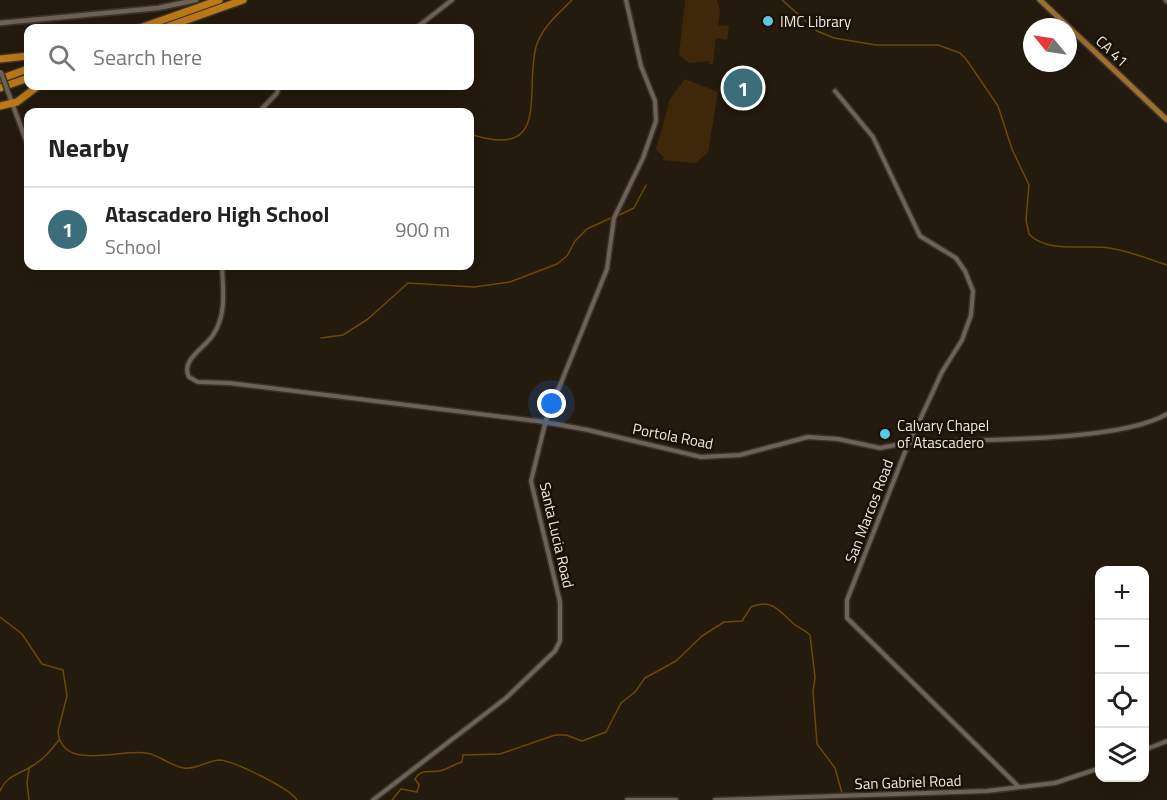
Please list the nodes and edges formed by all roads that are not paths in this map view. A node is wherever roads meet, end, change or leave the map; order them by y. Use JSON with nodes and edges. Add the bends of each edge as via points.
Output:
{"nodes":[{"id":1,"x":196,"y":0,"type":"edge"},
{"id":2,"x":219,"y":0,"type":"edge"},
{"id":3,"x":243,"y":0,"type":"edge"},
{"id":4,"x":453,"y":0,"type":"edge"},
{"id":5,"x":626,"y":0,"type":"edge"},
{"id":6,"x":1040,"y":0,"type":"edge"},
{"id":7,"x":0,"y":23,"type":"edge"},
{"id":8,"x":151,"y":24,"type":"edge"},
{"id":9,"x":175,"y":24,"type":"edge"},
{"id":10,"x":421,"y":24,"type":"edge"},
{"id":11,"x":24,"y":56,"type":"edge"},
{"id":12,"x":0,"y":58,"type":"edge"},
{"id":13,"x":24,"y":70,"type":"edge"},
{"id":14,"x":0,"y":71,"type":"edge"},
{"id":15,"x":0,"y":79,"type":"edge"},
{"id":16,"x":24,"y":79,"type":"edge"},
{"id":17,"x":0,"y":88,"type":"edge"},
{"id":18,"x":33,"y":90,"type":"edge"},
{"id":19,"x":278,"y":90,"type":"edge"},
{"id":20,"x":835,"y":91,"type":"dead end"},
{"id":21,"x":12,"y":105,"type":"junction"},
{"id":22,"x":0,"y":106,"type":"edge"},
{"id":23,"x":263,"y":108,"type":"edge"},
{"id":24,"x":1167,"y":120,"type":"edge"},
{"id":25,"x":24,"y":136,"type":"edge"},
{"id":26,"x":222,"y":270,"type":"edge"},
{"id":27,"x":1167,"y":414,"type":"edge"},
{"id":28,"x":545,"y":422,"type":"junction"},
{"id":29,"x":910,"y":442,"type":"junction"},
{"id":30,"x":1167,"y":741,"type":"edge"},
{"id":31,"x":1149,"y":748,"type":"edge"},
{"id":32,"x":1095,"y":770,"type":"edge"},
{"id":33,"x":1019,"y":787,"type":"junction"},
{"id":34,"x":373,"y":800,"type":"edge"},
{"id":35,"x":627,"y":800,"type":"edge"},
{"id":36,"x":676,"y":800,"type":"edge"},
{"id":37,"x":715,"y":800,"type":"edge"}],
"edges":[{"from":1,"to":7,"type":"main road","via":[[158,8]]},
{"from":2,"to":8,"type":"highway"},
{"from":3,"to":9,"type":"highway"},
{"from":4,"to":10,"type":"street"},
{"from":5,"to":28,"type":"street","name":"Santa Lucia Road","via":[[640,66],[656,101],[656,120],[614,219],[607,269]]},
{"from":6,"to":24,"type":"main road","name":"CA 41","number":"CA 41"},
{"from":11,"to":12,"type":"highway"},
{"from":13,"to":15,"type":"highway"},
{"from":14,"to":21,"type":"street","bridge":true},
{"from":16,"to":17,"type":"highway"},
{"from":18,"to":21,"type":"highway"},
{"from":19,"to":23,"type":"street"},
{"from":20,"to":29,"type":"street","name":"San Marcos Road","via":[[873,137],[920,236],[956,258],[972,285],[968,325]]},
{"from":21,"to":22,"type":"highway"},
{"from":21,"to":25,"type":"street"},
{"from":26,"to":28,"type":"street","name":"Portola Road","via":[[224,302],[220,321],[210,339],[190,360],[187,373],[191,379]]},
{"from":27,"to":29,"type":"street","name":"Portola Road","via":[[1141,426],[1073,434]]},
{"from":28,"to":29,"type":"street","name":"Portola Road","via":[[701,457],[740,455],[808,437],[880,448]]},
{"from":28,"to":34,"type":"street","name":"Santa Lucia Road","via":[[531,487],[560,602],[558,646],[506,698]]},
{"from":29,"to":33,"type":"street","name":"San Marcos Road","via":[[847,600],[847,618]]},
{"from":30,"to":31,"type":"street"},
{"from":32,"to":33,"type":"street","name":"San Gabriel Road","via":[[1055,783]]},
{"from":33,"to":37,"type":"street","name":"San Gabriel Road"},
{"from":35,"to":36,"type":"street"}]}
